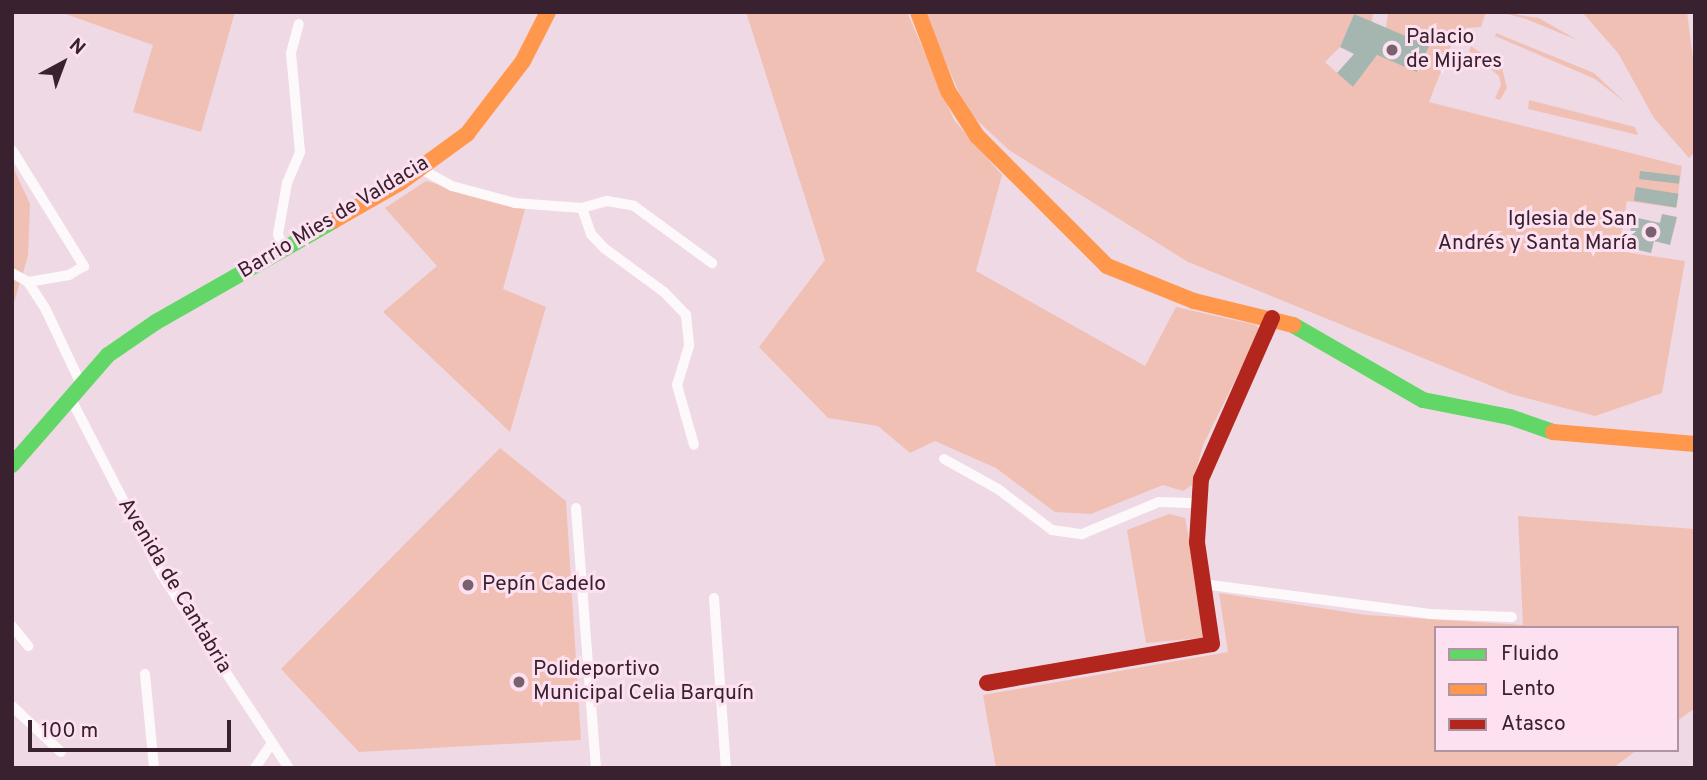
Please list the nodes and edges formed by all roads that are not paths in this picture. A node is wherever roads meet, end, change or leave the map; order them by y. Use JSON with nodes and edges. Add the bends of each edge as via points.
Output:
{"nodes":[{"id":1,"x":548,"y":12,"type":"edge"},
{"id":2,"x":918,"y":12,"type":"edge"},
{"id":3,"x":299,"y":24,"type":"dead end"},
{"id":4,"x":12,"y":150,"type":"edge"},
{"id":5,"x":421,"y":169,"type":"junction"},
{"id":6,"x":582,"y":208,"type":"junction"},
{"id":7,"x":284,"y":250,"type":"junction"},
{"id":8,"x":712,"y":264,"type":"dead end"},
{"id":9,"x":12,"y":274,"type":"edge"},
{"id":10,"x":28,"y":282,"type":"junction"},
{"id":11,"x":1272,"y":318,"type":"junction"},
{"id":12,"x":81,"y":384,"type":"junction"},
{"id":13,"x":69,"y":397,"type":"junction"},
{"id":14,"x":1695,"y":444,"type":"edge"},
{"id":15,"x":694,"y":445,"type":"dead end"},
{"id":16,"x":944,"y":459,"type":"dead end"},
{"id":17,"x":12,"y":465,"type":"edge"},
{"id":18,"x":1197,"y":503,"type":"junction"},
{"id":19,"x":576,"y":508,"type":"dead end"},
{"id":20,"x":1203,"y":584,"type":"junction"},
{"id":21,"x":714,"y":598,"type":"dead end"},
{"id":22,"x":1512,"y":617,"type":"dead end"},
{"id":23,"x":12,"y":626,"type":"edge"},
{"id":24,"x":28,"y":646,"type":"dead end"},
{"id":25,"x":145,"y":674,"type":"dead end"},
{"id":26,"x":986,"y":683,"type":"dead end"},
{"id":27,"x":12,"y":706,"type":"edge"},
{"id":28,"x":272,"y":743,"type":"junction"},
{"id":29,"x":61,"y":752,"type":"dead end"},
{"id":30,"x":153,"y":768,"type":"edge"},
{"id":31,"x":255,"y":768,"type":"edge"},
{"id":32,"x":289,"y":768,"type":"edge"},
{"id":33,"x":596,"y":768,"type":"edge"},
{"id":34,"x":726,"y":768,"type":"edge"}],
"edges":[{"from":1,"to":5,"type":"street","name":"Barrio Mies de Valdacia","via":[[495,103],[467,134]]},
{"from":2,"to":11,"type":"street","via":[[948,91],[977,136],[1107,266],[1194,300]]},
{"from":3,"to":7,"type":"street","via":[[292,53],[300,152],[288,183],[278,234]]},
{"from":4,"to":10,"type":"street","via":[[84,266],[78,272]]},
{"from":5,"to":6,"type":"street","via":[[452,186],[515,203]]},
{"from":5,"to":7,"type":"street","name":"Barrio Mies de Valdacia"},
{"from":6,"to":8,"type":"street","via":[[607,201],[634,206]]},
{"from":6,"to":15,"type":"street","via":[[590,234],[686,315],[689,346],[677,385]]},
{"from":7,"to":12,"type":"street","name":"Barrio Mies de Valdacia","via":[[156,322],[108,355]]},
{"from":9,"to":10,"type":"street"},
{"from":10,"to":12,"type":"street"},
{"from":11,"to":14,"type":"street","via":[[1304,328],[1423,400],[1510,417],[1566,436],[1643,437]]},
{"from":11,"to":18,"type":"street","via":[[1205,464]]},
{"from":12,"to":13,"type":"street","name":"Barrio Mies de Valdacia"},
{"from":13,"to":17,"type":"street","name":"Barrio Mies de Valdacia"},
{"from":13,"to":28,"type":"street","name":"Avenida de Cantabria","via":[[162,575]]},
{"from":16,"to":18,"type":"street","via":[[998,489],[1052,530],[1082,534],[1159,502]]},
{"from":18,"to":20,"type":"street"},
{"from":19,"to":33,"type":"street"},
{"from":20,"to":22,"type":"street","via":[[1417,613]]},
{"from":20,"to":26,"type":"street","via":[[1214,637],[1206,648]]},
{"from":21,"to":34,"type":"street"},
{"from":23,"to":24,"type":"street"},
{"from":25,"to":30,"type":"street"},
{"from":27,"to":29,"type":"street"},
{"from":28,"to":31,"type":"street"},
{"from":28,"to":32,"type":"street","name":"Avenida de Cantabria"}]}
